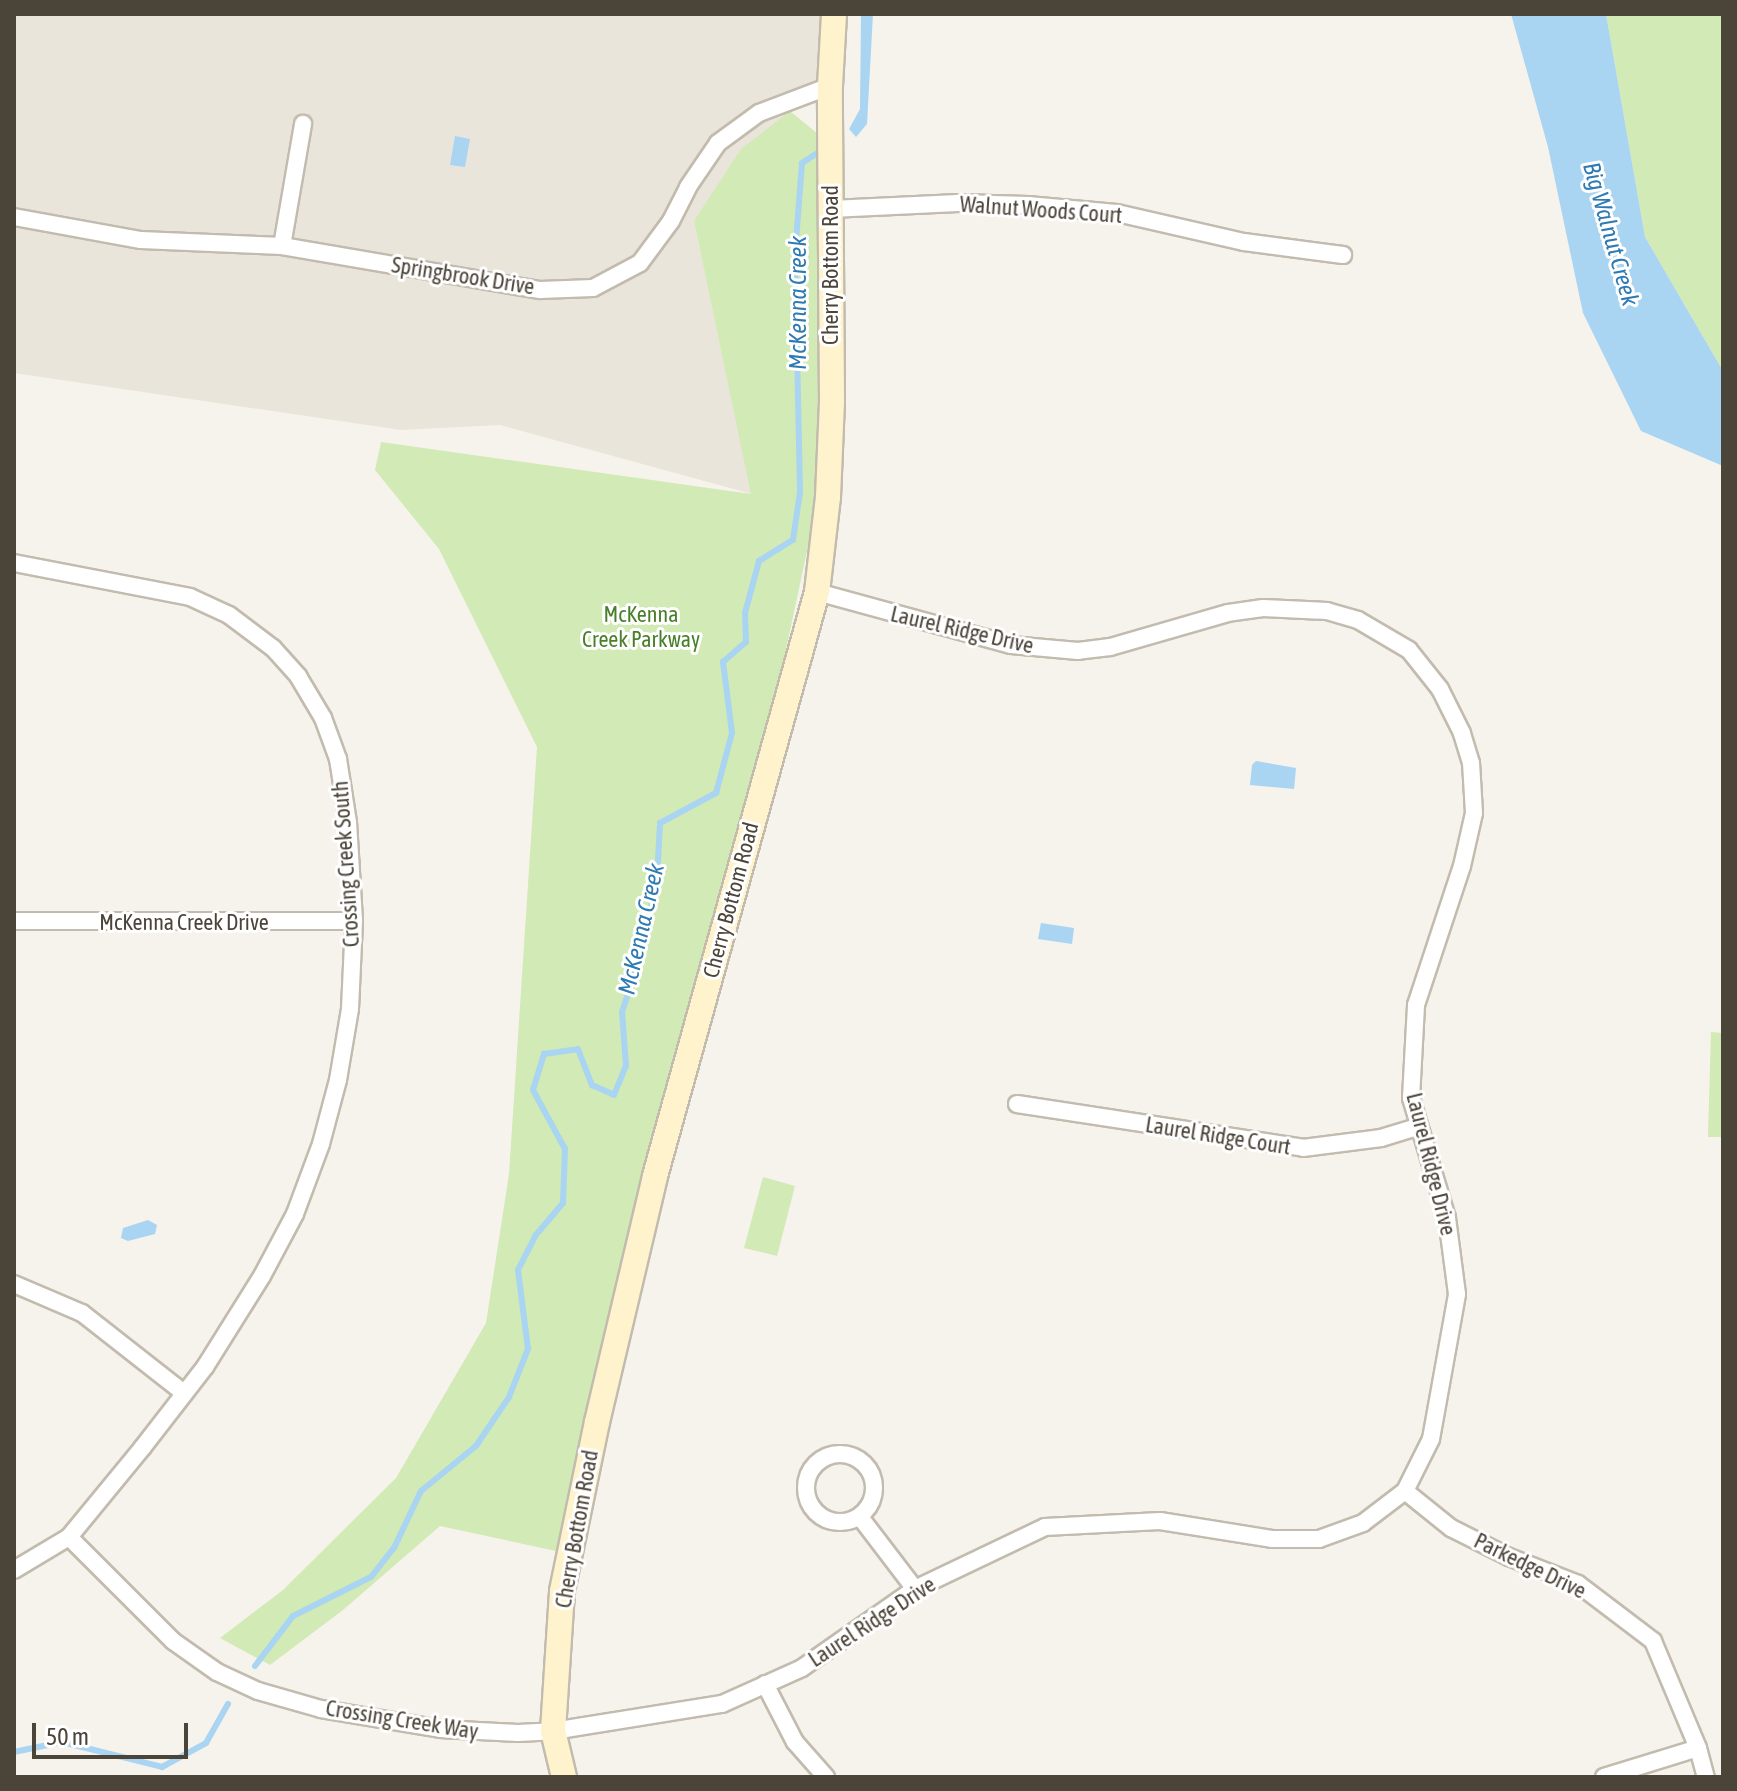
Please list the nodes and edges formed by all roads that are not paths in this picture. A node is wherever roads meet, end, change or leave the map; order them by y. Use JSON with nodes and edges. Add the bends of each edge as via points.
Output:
{"nodes":[{"id":1,"x":834,"y":14,"type":"edge"},
{"id":2,"x":830,"y":86,"type":"junction"},
{"id":3,"x":303,"y":124,"type":"dead end"},
{"id":4,"x":831,"y":209,"type":"junction"},
{"id":5,"x":14,"y":217,"type":"edge"},
{"id":6,"x":282,"y":246,"type":"junction"},
{"id":7,"x":1343,"y":255,"type":"dead end"},
{"id":8,"x":14,"y":563,"type":"edge"},
{"id":9,"x":817,"y":592,"type":"junction"},
{"id":10,"x":14,"y":921,"type":"edge"},
{"id":11,"x":354,"y":921,"type":"junction"},
{"id":12,"x":1017,"y":1104,"type":"dead end"},
{"id":13,"x":1418,"y":1127,"type":"junction"},
{"id":14,"x":14,"y":1284,"type":"edge"},
{"id":15,"x":184,"y":1393,"type":"junction"},
{"id":16,"x":1405,"y":1491,"type":"junction"},
{"id":17,"x":860,"y":1517,"type":"junction"},
{"id":18,"x":69,"y":1537,"type":"junction"},
{"id":19,"x":14,"y":1570,"type":"edge"},
{"id":20,"x":915,"y":1589,"type":"junction"},
{"id":21,"x":765,"y":1684,"type":"junction"},
{"id":22,"x":553,"y":1731,"type":"junction"},
{"id":23,"x":1698,"y":1748,"type":"junction"},
{"id":24,"x":564,"y":1777,"type":"edge"},
{"id":25,"x":826,"y":1777,"type":"edge"},
{"id":26,"x":1604,"y":1777,"type":"edge"},
{"id":27,"x":1706,"y":1777,"type":"edge"}],
"edges":[{"from":1,"to":2,"type":"main road","name":"Cherry Bottom Road"},
{"from":2,"to":4,"type":"main road","name":"Cherry Bottom Road"},
{"from":2,"to":6,"type":"street","name":"Springbrook Drive","via":[[759,113],[718,143],[640,263],[593,288],[540,290]]},
{"from":3,"to":6,"type":"street"},
{"from":4,"to":7,"type":"street","name":"Walnut Woods Court","via":[[1028,205],[1117,213],[1244,242]]},
{"from":4,"to":9,"type":"main road","name":"Cherry Bottom Road","via":[[829,483]]},
{"from":5,"to":6,"type":"street","name":"Springbrook Drive","via":[[141,240]]},
{"from":8,"to":11,"type":"street","name":"Crossing Creek South","via":[[190,597],[229,615],[273,648],[298,676],[323,718],[338,759]]},
{"from":9,"to":13,"type":"street","name":"Laurel Ridge Drive","via":[[975,637],[1046,649],[1110,647],[1228,613],[1295,607],[1358,620],[1409,650],[1452,710],[1475,789],[1462,866],[1416,1005],[1411,1098]]},
{"from":9,"to":22,"type":"main road","name":"Cherry Bottom Road","via":[[623,1307],[562,1591]]},
{"from":10,"to":11,"type":"street","name":"McKenna Creek Drive"},
{"from":11,"to":15,"type":"street","name":"Crossing Creek South","via":[[350,1009],[338,1080],[316,1158],[295,1214],[262,1276]]},
{"from":12,"to":13,"type":"street","name":"Laurel Ridge Court","via":[[1303,1148],[1381,1138]]},
{"from":13,"to":16,"type":"street","name":"Laurel Ridge Drive","via":[[1447,1218],[1457,1294],[1431,1439]]},
{"from":14,"to":15,"type":"street","via":[[82,1313]]},
{"from":15,"to":18,"type":"street","name":"Crossing Creek South"},
{"from":16,"to":20,"type":"street","name":"Laurel Ridge Drive","via":[[1363,1523],[1319,1539],[1272,1539],[1160,1521],[1045,1527]]},
{"from":16,"to":23,"type":"street","name":"Parkedge Drive","via":[[1451,1528],[1578,1584],[1653,1641]]},
{"from":17,"to":17,"type":"street","via":[[841,1523],[822,1518],[810,1506],[806,1479],[824,1457],[840,1453],[866,1465],[874,1494]]},
{"from":17,"to":20,"type":"street"},
{"from":18,"to":19,"type":"street"},
{"from":18,"to":22,"type":"street","name":"Crossing Creek Way","via":[[173,1641],[217,1672],[258,1691],[321,1709],[440,1729]]},
{"from":20,"to":21,"type":"street","name":"Laurel Ridge Drive","via":[[802,1668]]},
{"from":21,"to":22,"type":"street","name":"Laurel Ridge Drive","via":[[722,1704]]},
{"from":21,"to":25,"type":"street","via":[[795,1742]]},
{"from":22,"to":24,"type":"main road","name":"Cherry Bottom Road"},
{"from":23,"to":26,"type":"street"},
{"from":23,"to":27,"type":"street","name":"Parkedge Drive"}]}
